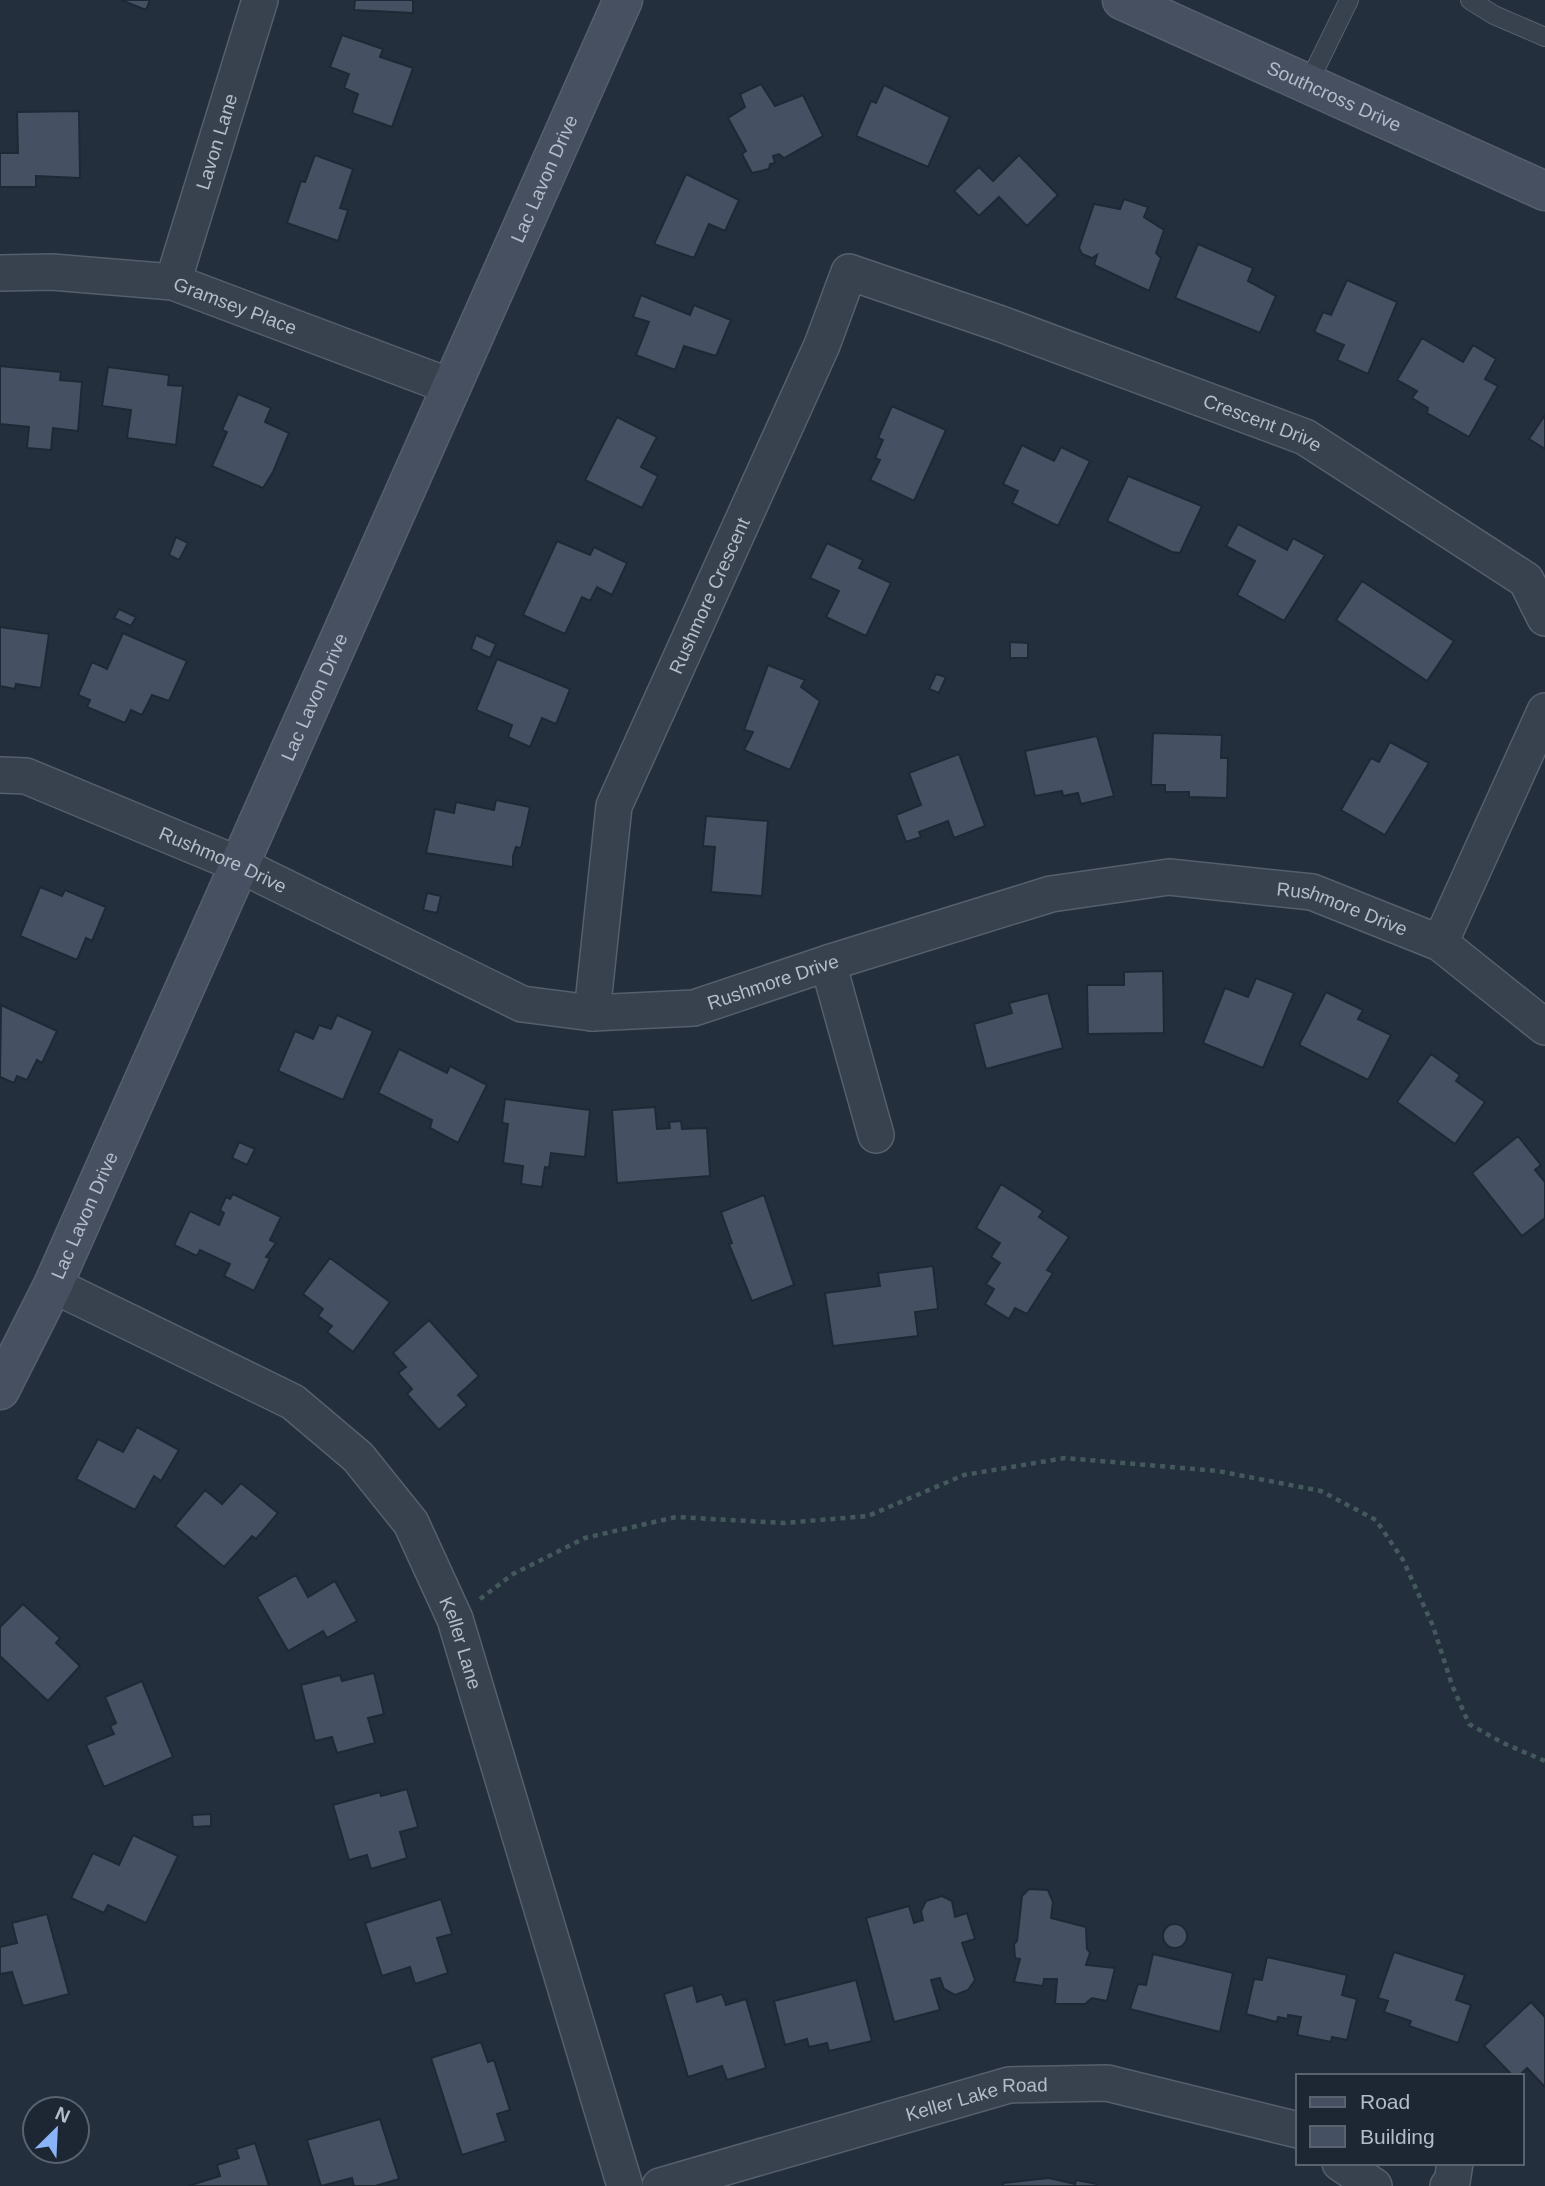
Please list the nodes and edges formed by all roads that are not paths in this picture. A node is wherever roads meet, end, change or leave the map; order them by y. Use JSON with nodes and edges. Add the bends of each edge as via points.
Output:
{"nodes":[{"id":1,"x":260,"y":0,"type":"edge"},
{"id":2,"x":624,"y":0,"type":"edge"},
{"id":3,"x":1122,"y":0,"type":"edge"},
{"id":4,"x":1349,"y":0,"type":"edge"},
{"id":5,"x":1470,"y":0,"type":"edge"},
{"id":6,"x":1545,"y":37,"type":"edge"},
{"id":7,"x":1308,"y":84,"type":"junction"},
{"id":8,"x":1545,"y":191,"type":"edge"},
{"id":9,"x":0,"y":273,"type":"edge"},
{"id":10,"x":173,"y":282,"type":"junction"},
{"id":11,"x":933,"y":303,"type":"joint"},
{"id":12,"x":457,"y":376,"type":"junction"},
{"id":13,"x":1545,"y":618,"type":"edge"},
{"id":14,"x":1545,"y":711,"type":"edge"},
{"id":15,"x":0,"y":775,"type":"edge"},
{"id":16,"x":240,"y":865,"type":"junction"},
{"id":17,"x":1440,"y":943,"type":"junction"},
{"id":18,"x":828,"y":963,"type":"junction"},
{"id":19,"x":592,"y":1013,"type":"junction"},
{"id":20,"x":1545,"y":1027,"type":"edge"},
{"id":21,"x":876,"y":1135,"type":"dead end"},
{"id":22,"x":53,"y":1285,"type":"junction"},
{"id":23,"x":0,"y":1390,"type":"edge"},
{"id":24,"x":1296,"y":2130,"type":"edge"},
{"id":25,"x":1343,"y":2165,"type":"edge"},
{"id":26,"x":1455,"y":2165,"type":"edge"},
{"id":27,"x":625,"y":2186,"type":"edge"},
{"id":28,"x":660,"y":2186,"type":"edge"},
{"id":29,"x":1374,"y":2186,"type":"edge"},
{"id":30,"x":1448,"y":2186,"type":"edge"}],
"edges":[{"from":1,"to":10,"type":"street","name":"Lavon Lane"},
{"from":2,"to":12,"type":"street","name":"Lac Lavon Drive"},
{"from":3,"to":7,"type":"street","name":"Southcross Drive"},
{"from":4,"to":7,"type":"lane"},
{"from":5,"to":6,"type":"lane"},
{"from":7,"to":8,"type":"street","name":"Southcross Drive"},
{"from":9,"to":10,"type":"street","name":"Gramsey Place","via":[[52,272]]},
{"from":10,"to":12,"type":"street","name":"Gramsey Place","via":[[444,384]]},
{"from":11,"to":13,"type":"street","name":"Crescent Drive","via":[[1305,437],[1526,580]]},
{"from":11,"to":19,"type":"street","name":"Rushmore Crescent","via":[[849,272],[822,345],[614,806]]},
{"from":12,"to":16,"type":"street","name":"Lac Lavon Drive"},
{"from":14,"to":17,"type":"street"},
{"from":15,"to":16,"type":"street","name":"Rushmore Drive","via":[[26,776]]},
{"from":16,"to":19,"type":"street","name":"Rushmore Drive","via":[[522,1004]]},
{"from":16,"to":22,"type":"street","name":"Lac Lavon Drive"},
{"from":17,"to":18,"type":"street","name":"Rushmore Drive","via":[[1312,892],[1169,877],[1051,894]]},
{"from":17,"to":20,"type":"street","name":"Rushmore Drive"},
{"from":18,"to":19,"type":"street","name":"Rushmore Drive","via":[[694,1009]]},
{"from":18,"to":21,"type":"street"},
{"from":22,"to":23,"type":"street","name":"Lac Lavon Drive"},
{"from":22,"to":27,"type":"street","name":"Keller Lane","via":[[293,1402],[358,1457],[411,1523],[455,1619]]},
{"from":24,"to":28,"type":"street","name":"Keller Lake Road","via":[[1107,2083],[1009,2085]]},
{"from":25,"to":29,"type":"street"},
{"from":26,"to":30,"type":"street"}]}
